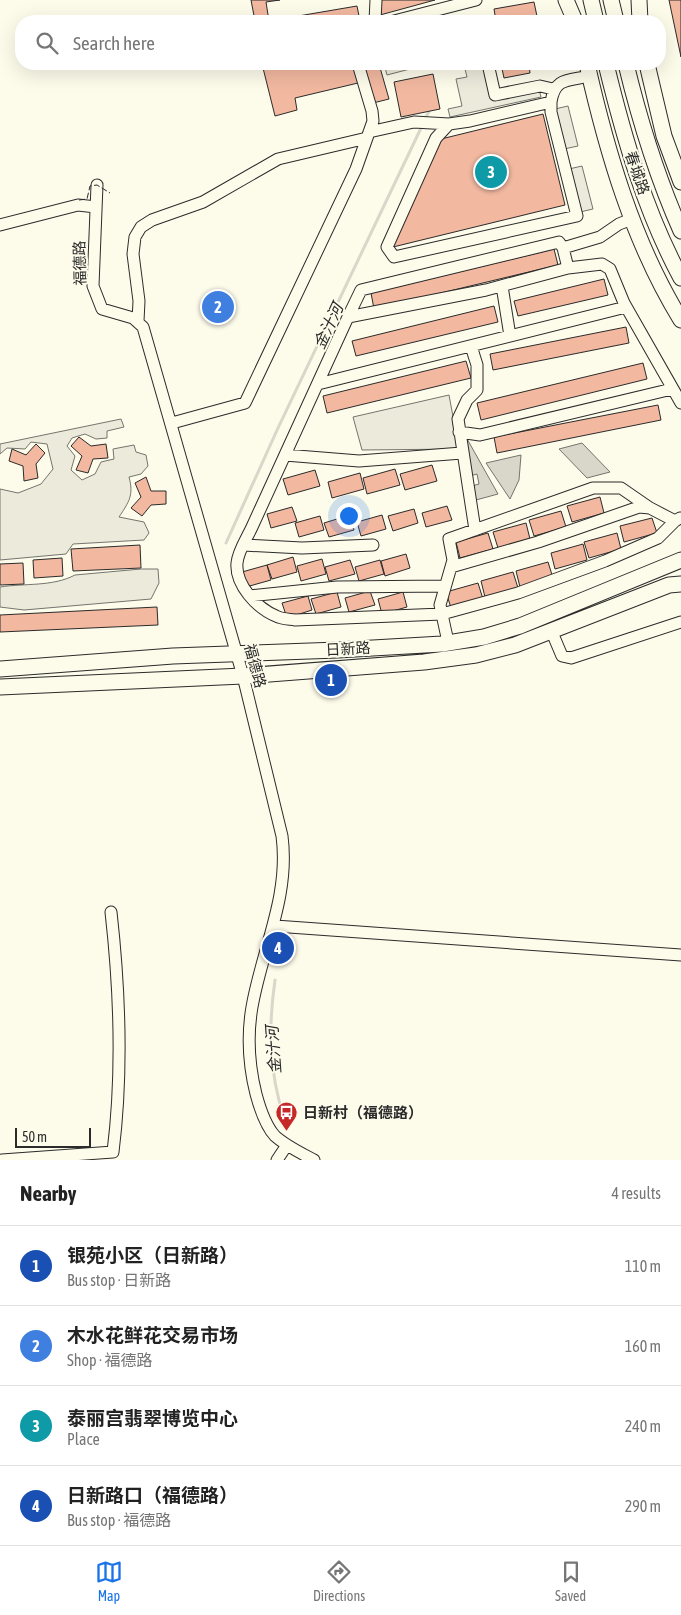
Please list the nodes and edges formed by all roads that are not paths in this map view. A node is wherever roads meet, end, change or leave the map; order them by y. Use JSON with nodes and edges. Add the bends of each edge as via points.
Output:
{"nodes":[{"id":1,"x":376,"y":0,"type":"edge"},
{"id":2,"x":476,"y":0,"type":"edge"},
{"id":3,"x":566,"y":0,"type":"edge"},
{"id":4,"x":591,"y":0,"type":"edge"},
{"id":5,"x":611,"y":0,"type":"edge"},
{"id":6,"x":639,"y":0,"type":"edge"},
{"id":7,"x":375,"y":15,"type":"edge"},
{"id":8,"x":417,"y":15,"type":"edge"},
{"id":9,"x":572,"y":15,"type":"edge"},
{"id":10,"x":595,"y":15,"type":"edge"},
{"id":11,"x":615,"y":15,"type":"edge"},
{"id":12,"x":640,"y":15,"type":"edge"},
{"id":13,"x":360,"y":70,"type":"edge"},
{"id":14,"x":489,"y":70,"type":"edge"},
{"id":15,"x":588,"y":70,"type":"edge"},
{"id":16,"x":608,"y":70,"type":"edge"},
{"id":17,"x":628,"y":70,"type":"edge"},
{"id":18,"x":648,"y":70,"type":"edge"},
{"id":19,"x":553,"y":89,"type":"junction"},
{"id":20,"x":551,"y":102,"type":"junction"},
{"id":21,"x":444,"y":123,"type":"junction"},
{"id":22,"x":368,"y":135,"type":"junction"},
{"id":23,"x":681,"y":182,"type":"edge"},
{"id":24,"x":97,"y":186,"type":"dead end"},
{"id":25,"x":96,"y":207,"type":"junction"},
{"id":26,"x":632,"y":218,"type":"junction"},
{"id":27,"x":0,"y":225,"type":"edge"},
{"id":28,"x":681,"y":231,"type":"edge"},
{"id":29,"x":563,"y":248,"type":"junction"},
{"id":30,"x":568,"y":268,"type":"junction"},
{"id":31,"x":681,"y":278,"type":"edge"},
{"id":32,"x":502,"y":286,"type":"junction"},
{"id":33,"x":626,"y":307,"type":"junction"},
{"id":34,"x":348,"y":318,"type":"junction"},
{"id":35,"x":681,"y":320,"type":"edge"},
{"id":36,"x":138,"y":322,"type":"junction"},
{"id":37,"x":510,"y":336,"type":"junction"},
{"id":38,"x":471,"y":346,"type":"junction"},
{"id":39,"x":318,"y":384,"type":"junction"},
{"id":40,"x":672,"y":389,"type":"junction"},
{"id":41,"x":681,"y":403,"type":"edge"},
{"id":42,"x":172,"y":423,"type":"junction"},
{"id":43,"x":459,"y":432,"type":"junction"},
{"id":44,"x":462,"y":453,"type":"junction"},
{"id":45,"x":285,"y":455,"type":"junction"},
{"id":46,"x":650,"y":508,"type":"junction"},
{"id":47,"x":678,"y":519,"type":"edge"},
{"id":48,"x":475,"y":530,"type":"junction"},
{"id":49,"x":244,"y":545,"type":"junction"},
{"id":50,"x":372,"y":545,"type":"dead end"},
{"id":51,"x":681,"y":560,"type":"edge"},
{"id":52,"x":451,"y":567,"type":"junction"},
{"id":53,"x":681,"y":584,"type":"edge"},
{"id":54,"x":446,"y":586,"type":"junction"},
{"id":55,"x":250,"y":596,"type":"junction"},
{"id":56,"x":442,"y":614,"type":"junction"},
{"id":57,"x":681,"y":622,"type":"edge"},
{"id":58,"x":551,"y":630,"type":"junction"},
{"id":59,"x":448,"y":642,"type":"junction"},
{"id":60,"x":236,"y":654,"type":"junction"},
{"id":61,"x":0,"y":669,"type":"edge"},
{"id":62,"x":243,"y":676,"type":"junction"},
{"id":63,"x":0,"y":687,"type":"edge"},
{"id":64,"x":111,"y":912,"type":"dead end"},
{"id":65,"x":274,"y":926,"type":"junction"},
{"id":66,"x":681,"y":955,"type":"edge"},
{"id":67,"x":287,"y":1145,"type":"junction"},
{"id":68,"x":2,"y":1160,"type":"edge"},
{"id":69,"x":277,"y":1160,"type":"edge"},
{"id":70,"x":314,"y":1160,"type":"edge"}],
"edges":[{"from":1,"to":7,"type":"street"},
{"from":2,"to":8,"type":"street"},
{"from":3,"to":9,"type":"main road"},
{"from":4,"to":10,"type":"main road"},
{"from":5,"to":11,"type":"main road"},
{"from":6,"to":12,"type":"main road"},
{"from":13,"to":22,"type":"street","via":[[372,111],[373,121]]},
{"from":14,"to":19,"type":"street","via":[[495,95],[540,86]]},
{"from":15,"to":19,"type":"street"},
{"from":15,"to":26,"type":"main road","via":[[607,144]]},
{"from":16,"to":31,"type":"main road","name":"春城路","via":[[642,192]]},
{"from":17,"to":28,"type":"main road","name":"春城路","via":[[658,177]]},
{"from":18,"to":23,"type":"main road","via":[[664,136]]},
{"from":19,"to":20,"type":"street"},
{"from":20,"to":21,"type":"street","via":[[470,121]]},
{"from":20,"to":21,"type":"street","via":[[577,216],[394,257],[387,247]]},
{"from":21,"to":22,"type":"street","via":[[414,122]]},
{"from":22,"to":36,"type":"street","via":[[278,159],[203,202],[141,227],[135,237],[133,254],[139,301]]},
{"from":22,"to":42,"type":"street","via":[[356,169],[244,403]]},
{"from":24,"to":25,"type":"street","name":"福德路"},
{"from":25,"to":27,"type":"street","via":[[78,205]]},
{"from":25,"to":36,"type":"street","name":"福德路","via":[[93,286],[102,309]]},
{"from":26,"to":29,"type":"street","via":[[600,237]]},
{"from":26,"to":35,"type":"main road","via":[[646,256]]},
{"from":29,"to":30,"type":"street"},
{"from":29,"to":34,"type":"street","via":[[560,242],[361,290]]},
{"from":30,"to":32,"type":"street"},
{"from":30,"to":33,"type":"street","via":[[602,264],[610,269]]},
{"from":32,"to":34,"type":"street"},
{"from":32,"to":37,"type":"street"},
{"from":33,"to":37,"type":"street"},
{"from":33,"to":40,"type":"street"},
{"from":34,"to":39,"type":"street"},
{"from":36,"to":42,"type":"street","name":"福德路","via":[[143,327]]},
{"from":37,"to":38,"type":"street"},
{"from":38,"to":39,"type":"street"},
{"from":38,"to":43,"type":"street","via":[[477,365],[477,390],[467,400],[458,419]]},
{"from":39,"to":45,"type":"street"},
{"from":40,"to":41,"type":"street"},
{"from":40,"to":43,"type":"street","via":[[480,435]]},
{"from":42,"to":60,"type":"street","name":"福德路"},
{"from":43,"to":44,"type":"street"},
{"from":44,"to":45,"type":"street","via":[[359,461]]},
{"from":44,"to":48,"type":"street"},
{"from":45,"to":49,"type":"street"},
{"from":46,"to":47,"type":"street"},
{"from":46,"to":48,"type":"street","via":[[620,488],[593,488]]},
{"from":46,"to":52,"type":"street","via":[[624,511],[538,542]]},
{"from":47,"to":56,"type":"street","via":[[658,538],[604,561],[518,593]]},
{"from":48,"to":52,"type":"street","via":[[449,539]]},
{"from":49,"to":50,"type":"street","via":[[302,548]]},
{"from":49,"to":55,"type":"street","via":[[237,560],[237,570]]},
{"from":51,"to":59,"type":"main road","name":"日新路","via":[[520,626],[484,637]]},
{"from":52,"to":54,"type":"street"},
{"from":53,"to":58,"type":"main road","name":"日新路","via":[[669,585]]},
{"from":54,"to":55,"type":"street","via":[[337,587]]},
{"from":54,"to":56,"type":"street","via":[[440,605]]},
{"from":55,"to":56,"type":"street","via":[[277,617],[294,620]]},
{"from":56,"to":59,"type":"street"},
{"from":57,"to":58,"type":"street","via":[[571,658],[562,656]]},
{"from":58,"to":62,"type":"main road","name":"日新路","via":[[476,655]]},
{"from":59,"to":60,"type":"main road","name":"日新路"},
{"from":60,"to":61,"type":"main road","name":"日新路"},
{"from":60,"to":62,"type":"street","name":"福德路"},
{"from":62,"to":63,"type":"main road","name":"日新路"},
{"from":62,"to":65,"type":"street","name":"福德路","via":[[285,858]]},
{"from":64,"to":68,"type":"street","via":[[120,1022],[119,1105],[113,1152]]},
{"from":65,"to":66,"type":"street"},
{"from":65,"to":67,"type":"street","name":"福德路","via":[[252,1007],[249,1052],[259,1106],[271,1129]]},
{"from":67,"to":69,"type":"street"},
{"from":67,"to":70,"type":"street","name":"福德路"}]}
